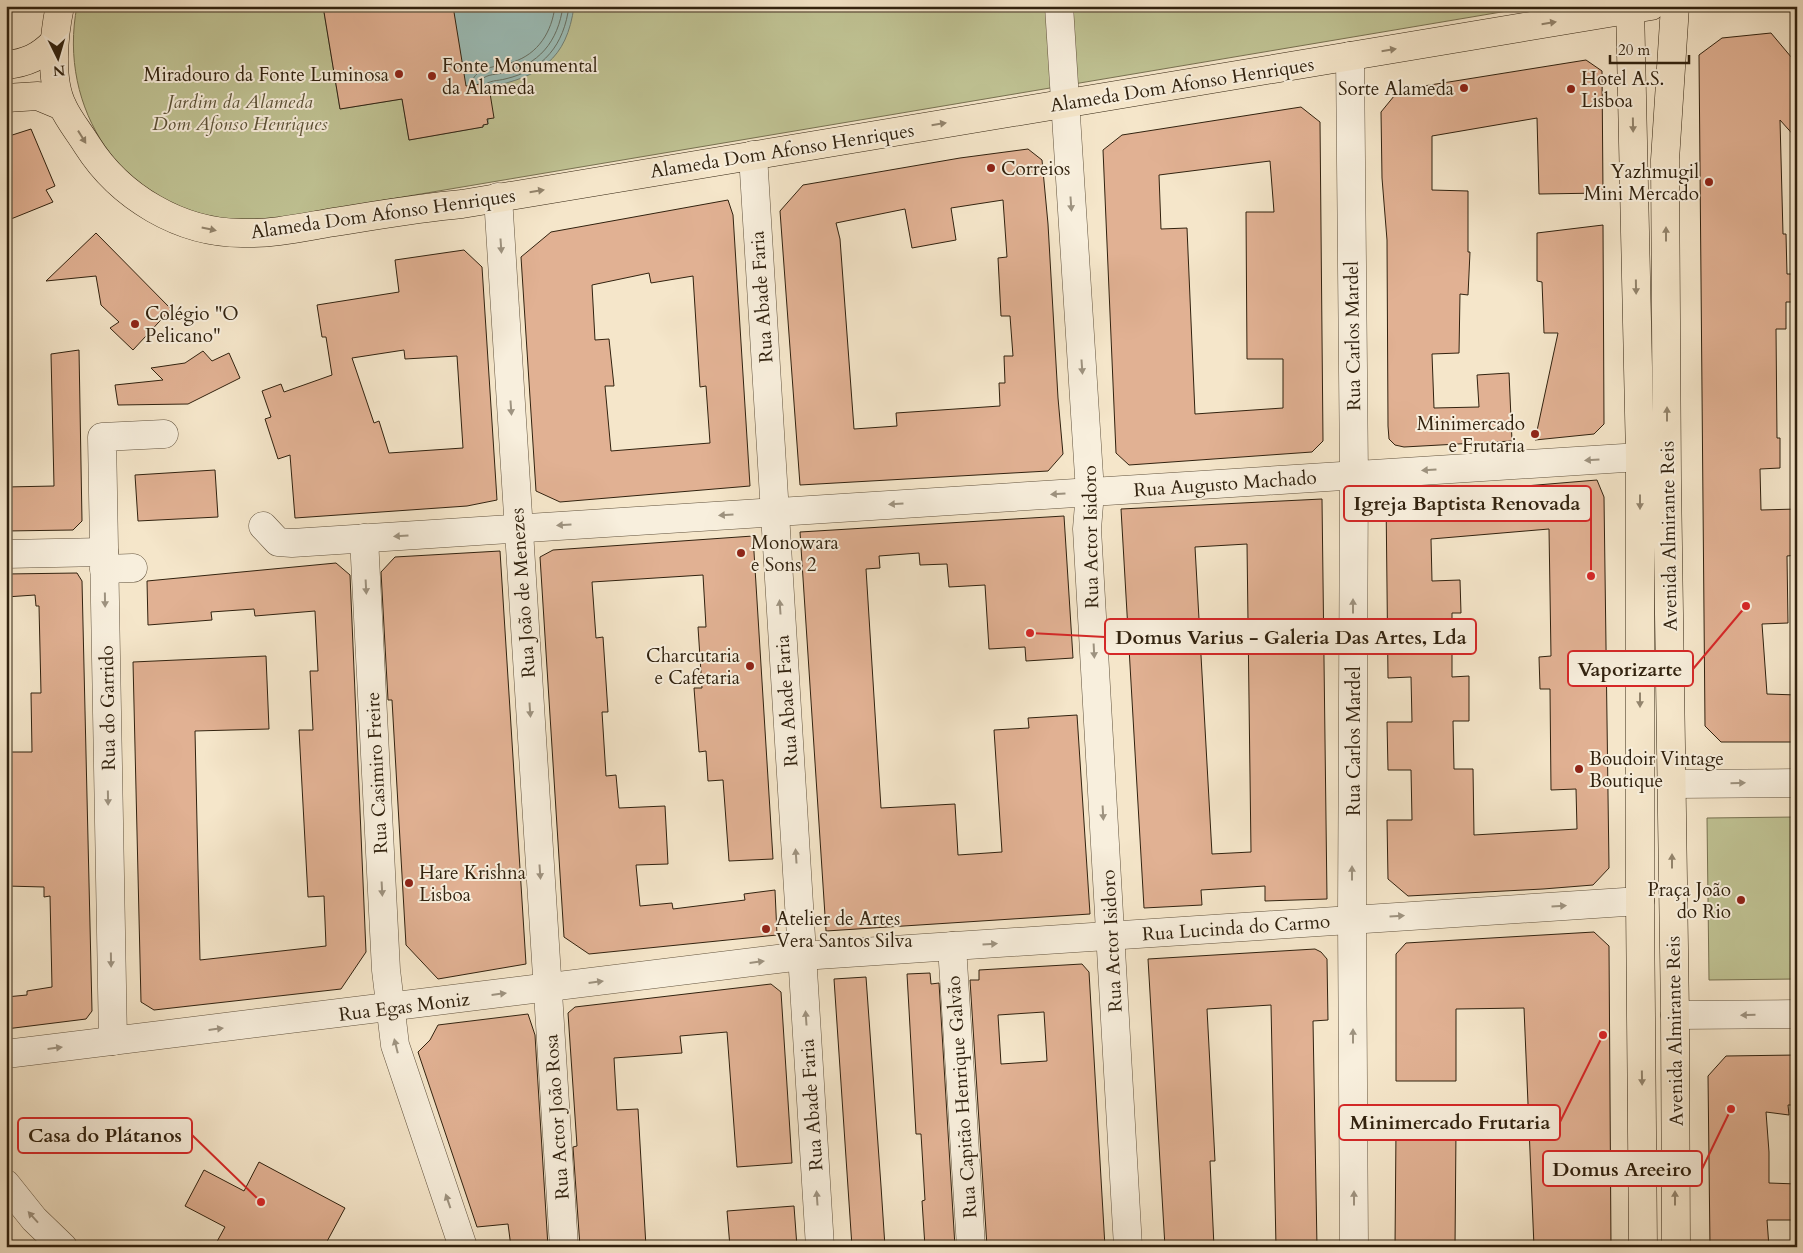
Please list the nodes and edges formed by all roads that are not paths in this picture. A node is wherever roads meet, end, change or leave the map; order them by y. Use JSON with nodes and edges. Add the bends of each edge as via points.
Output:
{"nodes":[{"id":1,"x":60,"y":6,"type":"edge"},
{"id":2,"x":1058,"y":6,"type":"edge"},
{"id":3,"x":1675,"y":6,"type":"edge"},
{"id":4,"x":1637,"y":7,"type":"edge"},
{"id":5,"x":54,"y":42,"type":"junction"},
{"id":6,"x":1350,"y":56,"type":"junction"},
{"id":7,"x":6,"y":66,"type":"edge"},
{"id":8,"x":6,"y":98,"type":"edge"},
{"id":9,"x":1065,"y":104,"type":"junction"},
{"id":10,"x":62,"y":106,"type":"junction"},
{"id":11,"x":753,"y":155,"type":"junction"},
{"id":12,"x":498,"y":197,"type":"junction"},
{"id":13,"x":164,"y":434,"type":"dead end"},
{"id":14,"x":1640,"y":457,"type":"junction"},
{"id":15,"x":1354,"y":475,"type":"junction"},
{"id":16,"x":1667,"y":480,"type":"junction"},
{"id":17,"x":1090,"y":492,"type":"junction"},
{"id":18,"x":774,"y":512,"type":"junction"},
{"id":19,"x":518,"y":528,"type":"junction"},
{"id":20,"x":270,"y":534,"type":"dead end"},
{"id":21,"x":364,"y":538,"type":"junction"},
{"id":22,"x":6,"y":554,"type":"edge"},
{"id":23,"x":104,"y":560,"type":"junction"},
{"id":24,"x":134,"y":568,"type":"dead end"},
{"id":25,"x":1797,"y":783,"type":"edge"},
{"id":26,"x":1672,"y":784,"type":"junction"},
{"id":27,"x":1673,"y":900,"type":"junction"},
{"id":28,"x":1640,"y":901,"type":"junction"},
{"id":29,"x":1352,"y":919,"type":"junction"},
{"id":30,"x":1111,"y":936,"type":"junction"},
{"id":31,"x":952,"y":946,"type":"junction"},
{"id":32,"x":802,"y":956,"type":"junction"},
{"id":33,"x":548,"y":988,"type":"junction"},
{"id":34,"x":391,"y":1007,"type":"junction"},
{"id":35,"x":1797,"y":1014,"type":"edge"},
{"id":36,"x":1675,"y":1015,"type":"junction"},
{"id":37,"x":113,"y":1041,"type":"junction"},
{"id":38,"x":6,"y":1054,"type":"edge"},
{"id":39,"x":6,"y":1184,"type":"edge"},
{"id":40,"x":63,"y":1247,"type":"edge"},
{"id":41,"x":463,"y":1247,"type":"edge"},
{"id":42,"x":564,"y":1247,"type":"edge"},
{"id":43,"x":820,"y":1247,"type":"edge"},
{"id":44,"x":971,"y":1247,"type":"edge"},
{"id":45,"x":1128,"y":1247,"type":"edge"},
{"id":46,"x":1354,"y":1247,"type":"edge"},
{"id":47,"x":1643,"y":1247,"type":"edge"},
{"id":48,"x":1676,"y":1247,"type":"edge"}],
"edges":[{"from":1,"to":5,"type":"main road","name":"Alameda Dom Afonso Henriques"},
{"from":2,"to":9,"type":"street","name":"Rua Actor Isidoro"},
{"from":16,"to":3,"type":"main road","name":"Avenida Almirante Reis","one_way":true,"via":[[1665,160]]},
{"from":6,"to":4,"type":"main road","name":"Alameda Dom Afonso Henriques","one_way":true},
{"from":4,"to":14,"type":"main road","name":"Avenida Almirante Reis","one_way":true},
{"from":5,"to":7,"type":"main road","via":[[30,61]]},
{"from":5,"to":10,"type":"main road","name":"Alameda Dom Afonso Henriques"},
{"from":6,"to":9,"type":"main road","name":"Alameda Dom Afonso Henriques"},
{"from":6,"to":15,"type":"street","name":"Rua Carlos Mardel"},
{"from":8,"to":10,"type":"main road","via":[[38,96]]},
{"from":11,"to":9,"type":"main road","name":"Alameda Dom Afonso Henriques","one_way":true},
{"from":9,"to":17,"type":"street","name":"Rua Actor Isidoro","one_way":true},
{"from":10,"to":12,"type":"main road","name":"Alameda Dom Afonso Henriques","one_way":true,"via":[[89,148],[123,187],[166,215],[216,231],[242,234],[281,231]]},
{"from":12,"to":11,"type":"main road","name":"Alameda Dom Afonso Henriques","one_way":true},
{"from":11,"to":18,"type":"street","name":"Rua Abade Faria"},
{"from":12,"to":19,"type":"street","name":"Rua João de Menezes","one_way":true},
{"from":13,"to":23,"type":"street","name":"Rua do Garrido","via":[[102,437]]},
{"from":14,"to":15,"type":"street","name":"Rua Augusto Machado","one_way":true},
{"from":14,"to":16,"type":"street"},
{"from":14,"to":28,"type":"main road","name":"Avenida Almirante Reis","one_way":true},
{"from":15,"to":17,"type":"street","name":"Rua Augusto Machado"},
{"from":29,"to":15,"type":"street","name":"Rua Carlos Mardel","one_way":true},
{"from":16,"to":26,"type":"main road","name":"Avenida Almirante Reis"},
{"from":17,"to":18,"type":"street","name":"Rua Augusto Machado","one_way":true},
{"from":17,"to":30,"type":"street","name":"Rua Actor Isidoro","one_way":true,"via":[[1087,529]]},
{"from":18,"to":19,"type":"street","name":"Rua Augusto Machado","one_way":true},
{"from":32,"to":18,"type":"street","name":"Rua Abade Faria","one_way":true},
{"from":19,"to":21,"type":"street","name":"Rua Augusto Machado","one_way":true},
{"from":19,"to":33,"type":"street","name":"Rua João de Menezes","one_way":true},
{"from":20,"to":21,"type":"street","name":"Rua Augusto Machado"},
{"from":21,"to":34,"type":"street","name":"Rua Casimiro Freire","one_way":true,"via":[[386,970]]},
{"from":22,"to":23,"type":"street"},
{"from":23,"to":24,"type":"street"},
{"from":23,"to":37,"type":"street","name":"Rua do Garrido","one_way":true},
{"from":26,"to":25,"type":"street","one_way":true},
{"from":27,"to":26,"type":"main road","name":"Avenida Almirante Reis","one_way":true},
{"from":27,"to":28,"type":"main road"},
{"from":27,"to":36,"type":"main road","name":"Avenida Almirante Reis"},
{"from":29,"to":28,"type":"street","name":"Rua Lucinda do Carmo","one_way":true},
{"from":28,"to":47,"type":"main road","name":"Avenida Almirante Reis","one_way":true},
{"from":29,"to":30,"type":"street","name":"Rua Lucinda do Carmo"},
{"from":46,"to":29,"type":"street","name":"Rua Carlos Mardel","one_way":true},
{"from":31,"to":30,"type":"street","name":"Rua Lucinda do Carmo","one_way":true},
{"from":30,"to":45,"type":"street","name":"Rua Actor Isidoro"},
{"from":31,"to":32,"type":"street","name":"Rua Lucinda do Carmo"},
{"from":31,"to":44,"type":"street","name":"Rua Capitão Henrique Galvão"},
{"from":33,"to":32,"type":"street","name":"Rua Egas Moniz","one_way":true},
{"from":43,"to":32,"type":"street","name":"Rua Abade Faria","one_way":true},
{"from":34,"to":33,"type":"street","name":"Rua Egas Moniz","one_way":true},
{"from":33,"to":42,"type":"street","name":"Rua Actor João Rosa"},
{"from":37,"to":34,"type":"street","name":"Rua Egas Moniz","one_way":true},
{"from":41,"to":34,"type":"street","name":"Rua Casimiro Freire","one_way":true,"via":[[395,1045]]},
{"from":35,"to":36,"type":"street","one_way":true},
{"from":48,"to":36,"type":"main road","name":"Avenida Almirante Reis","one_way":true},
{"from":38,"to":37,"type":"street","name":"Rua Egas Moniz","one_way":true},
{"from":40,"to":39,"type":"street","one_way":true,"via":[[34,1219]]}]}
